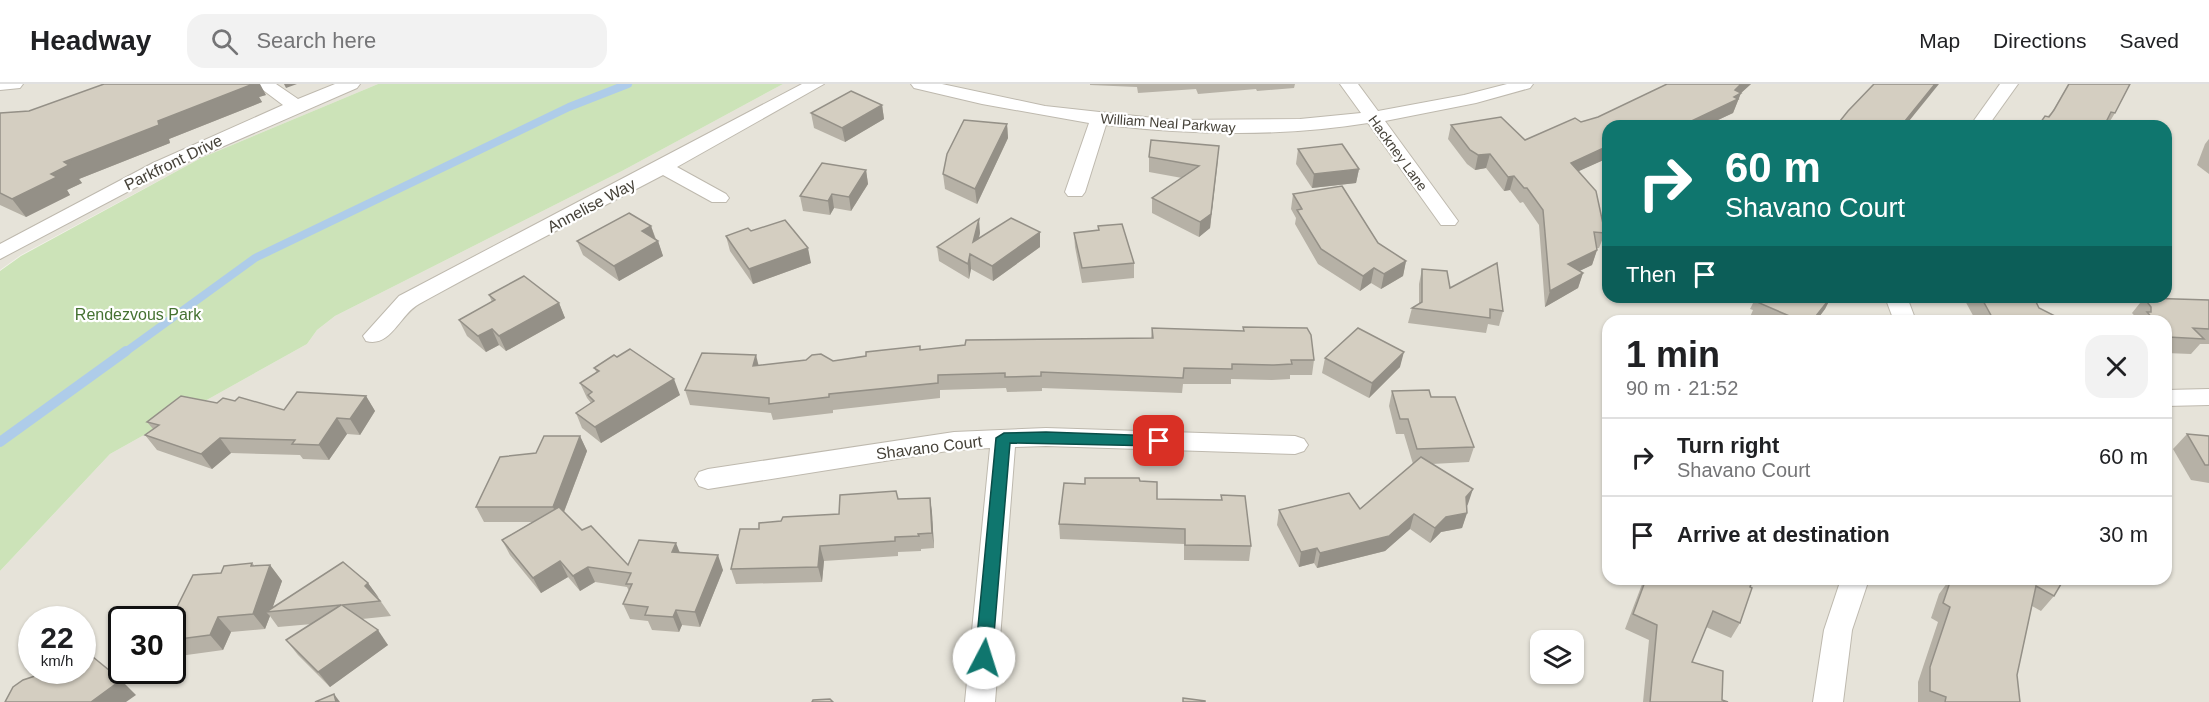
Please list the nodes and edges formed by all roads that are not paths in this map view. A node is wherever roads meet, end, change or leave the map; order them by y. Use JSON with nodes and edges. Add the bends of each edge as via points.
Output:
{"nodes":[{"id":1,"x":14,"y":84,"type":"edge"},
{"id":2,"x":264,"y":84,"type":"edge"},
{"id":3,"x":351,"y":84,"type":"edge"},
{"id":4,"x":815,"y":84,"type":"edge"},
{"id":5,"x":920,"y":84,"type":"edge"},
{"id":6,"x":1348,"y":84,"type":"edge"},
{"id":7,"x":1524,"y":84,"type":"edge"},
{"id":8,"x":2009,"y":84,"type":"edge"},
{"id":9,"x":0,"y":85,"type":"edge"},
{"id":10,"x":296,"y":106,"type":"junction"},
{"id":11,"x":1100,"y":119,"type":"junction"},
{"id":12,"x":1374,"y":119,"type":"junction"},
{"id":13,"x":1983,"y":120,"type":"edge"},
{"id":14,"x":663,"y":167,"type":"junction"},
{"id":15,"x":1075,"y":192,"type":"dead end"},
{"id":16,"x":719,"y":198,"type":"dead end"},
{"id":17,"x":1448,"y":221,"type":"dead end"},
{"id":18,"x":3,"y":248,"type":"edge"},
{"id":19,"x":374,"y":336,"type":"dead end"},
{"id":20,"x":2209,"y":397,"type":"edge"},
{"id":21,"x":2172,"y":398,"type":"edge"},
{"id":22,"x":1004,"y":438,"type":"junction"},
{"id":23,"x":1295,"y":445,"type":"dead end"},
{"id":24,"x":708,"y":479,"type":"dead end"},
{"id":25,"x":1853,"y":585,"type":"edge"},
{"id":26,"x":980,"y":702,"type":"edge"},
{"id":27,"x":1828,"y":702,"type":"edge"}],
"edges":[{"from":1,"to":9,"type":"street"},
{"from":2,"to":10,"type":"street"},
{"from":3,"to":10,"type":"street","name":"Parkfront Drive"},
{"from":4,"to":14,"type":"street","name":"Annelise Way"},
{"from":5,"to":11,"type":"street","name":"William Neal Parkway","via":[[974,99]]},
{"from":6,"to":12,"type":"street","name":"Hackney Lane"},
{"from":7,"to":12,"type":"street","name":"William Neal Parkway","via":[[1501,93]]},
{"from":8,"to":13,"type":"street"},
{"from":10,"to":18,"type":"street","name":"Parkfront Drive","via":[[160,167]]},
{"from":11,"to":12,"type":"street","name":"William Neal Parkway","via":[[1226,128]]},
{"from":11,"to":15,"type":"street"},
{"from":12,"to":17,"type":"street","name":"Hackney Lane"},
{"from":14,"to":16,"type":"street"},
{"from":14,"to":19,"type":"street","name":"Annelise Way","via":[[407,301]]},
{"from":20,"to":21,"type":"street"},
{"from":22,"to":23,"type":"street","name":"Shavano Court"},
{"from":22,"to":24,"type":"street","name":"Shavano Court","via":[[954,441]]},
{"from":22,"to":26,"type":"street"},
{"from":25,"to":27,"type":"street","via":[[1838,630]]}]}
